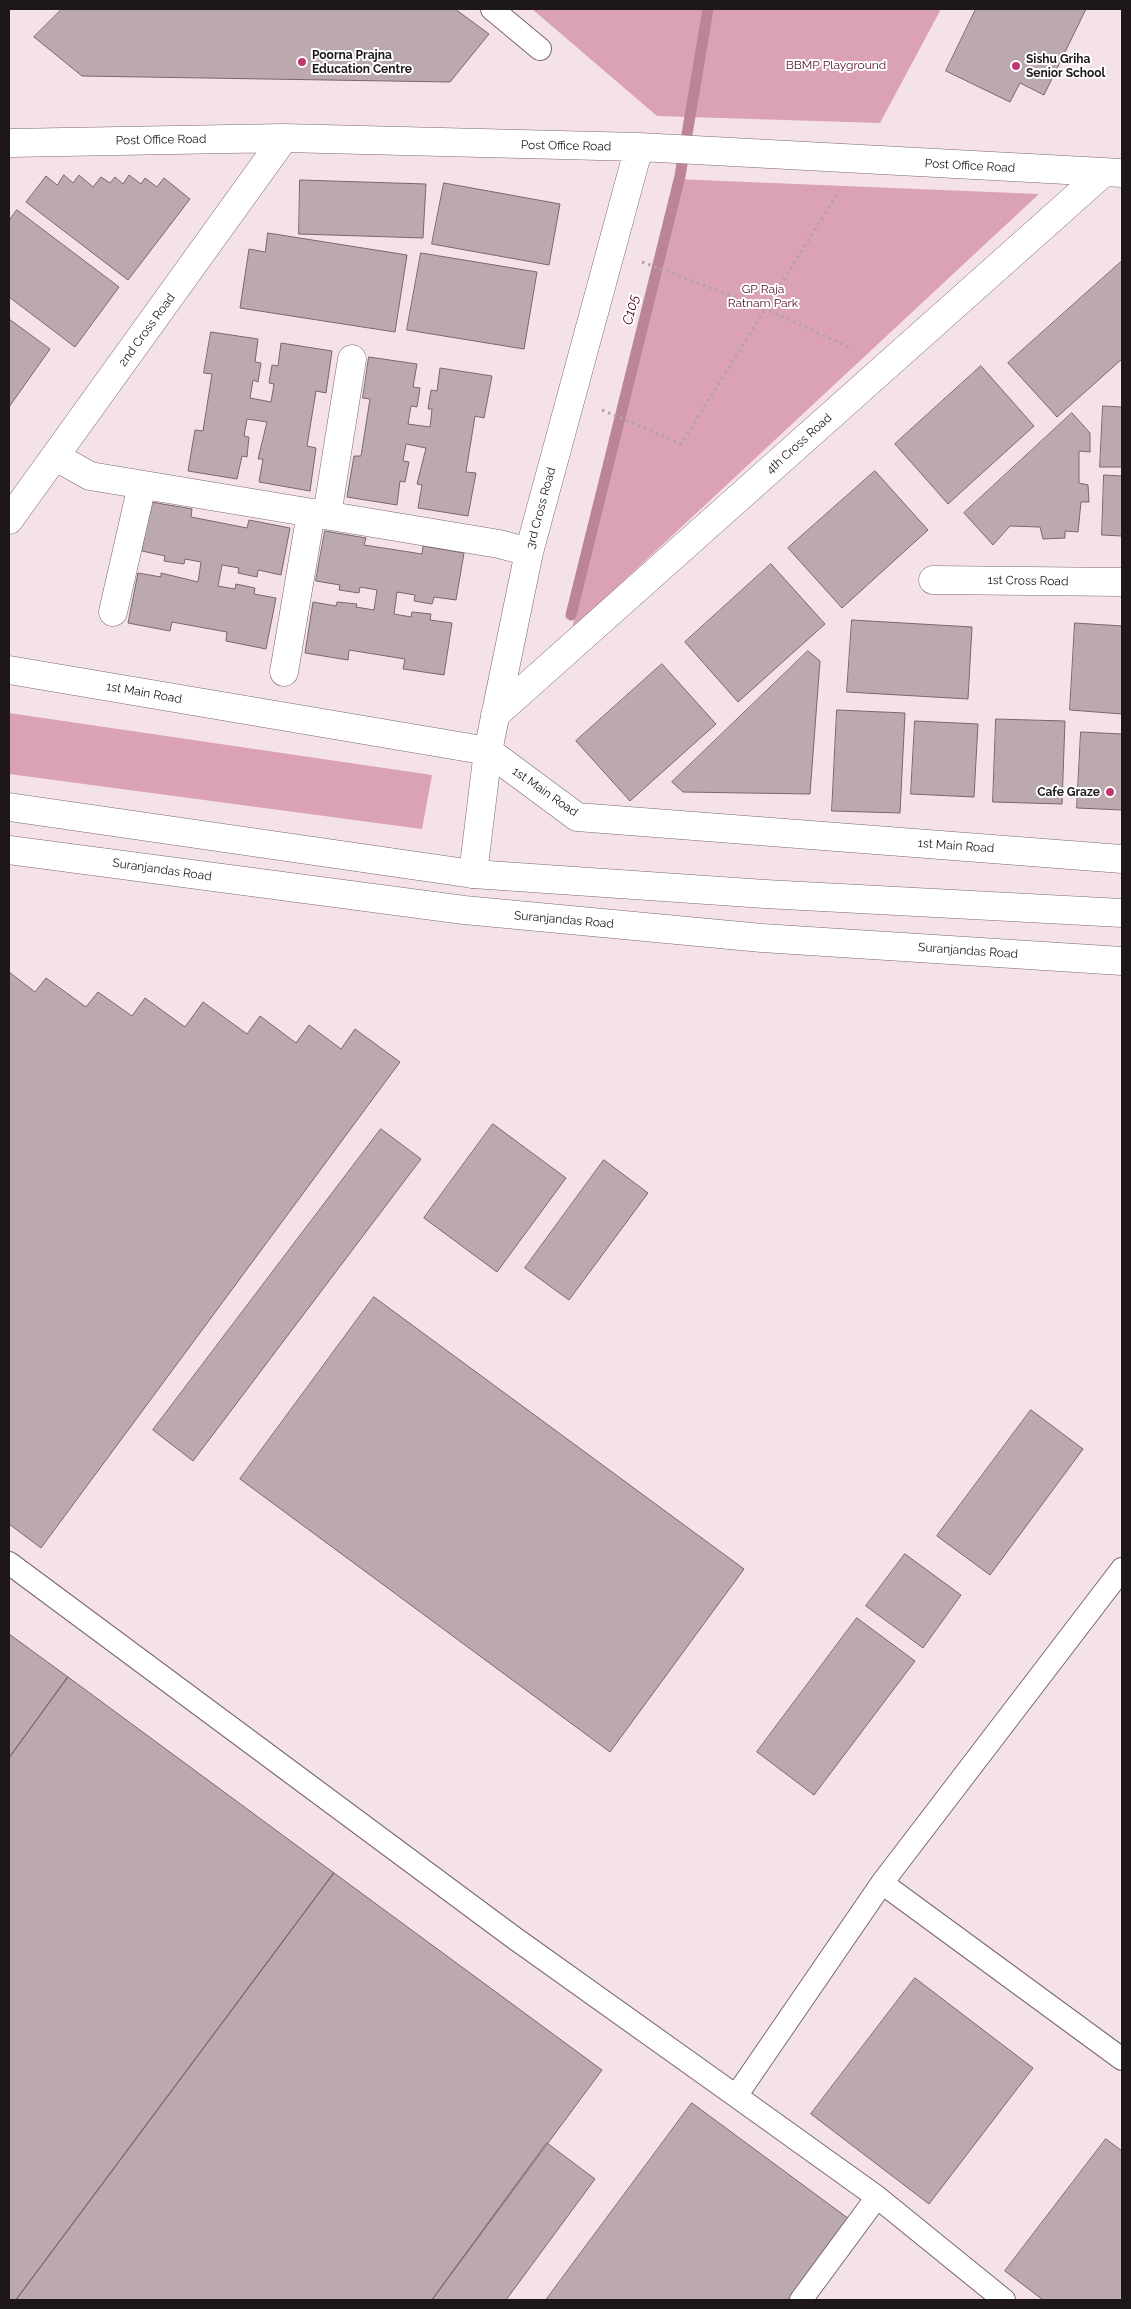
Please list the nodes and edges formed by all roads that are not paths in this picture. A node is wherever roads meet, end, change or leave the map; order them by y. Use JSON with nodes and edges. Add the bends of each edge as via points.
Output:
{"nodes":[{"id":1,"x":492,"y":9,"type":"edge"},
{"id":2,"x":540,"y":49,"type":"dead end"},
{"id":3,"x":284,"y":138,"type":"junction"},
{"id":4,"x":9,"y":142,"type":"edge"},
{"id":5,"x":639,"y":147,"type":"junction"},
{"id":6,"x":1113,"y":173,"type":"edge"},
{"id":7,"x":352,"y":358,"type":"dead end"},
{"id":8,"x":56,"y":457,"type":"junction"},
{"id":9,"x":142,"y":485,"type":"junction"},
{"id":10,"x":319,"y":514,"type":"junction"},
{"id":11,"x":9,"y":520,"type":"edge"},
{"id":12,"x":529,"y":552,"type":"junction"},
{"id":13,"x":933,"y":580,"type":"dead end"},
{"id":14,"x":1122,"y":582,"type":"edge"},
{"id":15,"x":113,"y":612,"type":"dead end"},
{"id":16,"x":9,"y":670,"type":"edge"},
{"id":17,"x":284,"y":672,"type":"dead end"},
{"id":18,"x":495,"y":715,"type":"junction"},
{"id":19,"x":488,"y":751,"type":"junction"},
{"id":20,"x":9,"y":807,"type":"edge"},
{"id":21,"x":9,"y":850,"type":"edge"},
{"id":22,"x":1122,"y":859,"type":"edge"},
{"id":23,"x":473,"y":874,"type":"junction"},
{"id":24,"x":1122,"y":913,"type":"edge"},
{"id":25,"x":1122,"y":961,"type":"edge"},
{"id":26,"x":9,"y":1563,"type":"edge"},
{"id":27,"x":1122,"y":1569,"type":"edge"},
{"id":28,"x":882,"y":1884,"type":"junction"},
{"id":29,"x":1122,"y":2059,"type":"edge"},
{"id":30,"x":736,"y":2096,"type":"junction"},
{"id":31,"x":877,"y":2197,"type":"junction"},
{"id":32,"x":801,"y":2300,"type":"edge"},
{"id":33,"x":1004,"y":2300,"type":"edge"}],
"edges":[{"from":1,"to":2,"type":"lane"},
{"from":3,"to":4,"type":"street","name":"Post Office Road"},
{"from":3,"to":5,"type":"street","name":"Post Office Road"},
{"from":3,"to":8,"type":"street","name":"2nd Cross Road"},
{"from":5,"to":6,"type":"street","name":"Post Office Road"},
{"from":5,"to":12,"type":"street","name":"3rd Cross Road"},
{"from":6,"to":18,"type":"street","name":"4th Cross Road","via":[[888,365]]},
{"from":7,"to":10,"type":"street"},
{"from":8,"to":9,"type":"street","via":[[90,476]]},
{"from":8,"to":11,"type":"street","name":"2nd Cross Road"},
{"from":9,"to":10,"type":"street"},
{"from":9,"to":15,"type":"street"},
{"from":10,"to":12,"type":"street","via":[[499,544]]},
{"from":10,"to":17,"type":"street"},
{"from":12,"to":18,"type":"street","name":"3rd Cross Road"},
{"from":13,"to":14,"type":"street","name":"1st Cross Road"},
{"from":16,"to":19,"type":"street","name":"1st Main Road"},
{"from":18,"to":19,"type":"street","name":"3rd Cross Road"},
{"from":19,"to":22,"type":"street","name":"1st Main Road","via":[[577,817]]},
{"from":19,"to":23,"type":"street","name":"3rd Cross Road"},
{"from":20,"to":23,"type":"street"},
{"from":21,"to":25,"type":"street","name":"Suranjandas Road","via":[[464,910],[762,938]]},
{"from":23,"to":24,"type":"street"},
{"from":26,"to":30,"type":"lane","via":[[513,1937]]},
{"from":27,"to":28,"type":"lane"},
{"from":28,"to":29,"type":"lane"},
{"from":28,"to":30,"type":"lane"},
{"from":30,"to":31,"type":"lane"},
{"from":31,"to":32,"type":"lane"},
{"from":31,"to":33,"type":"lane"}]}
